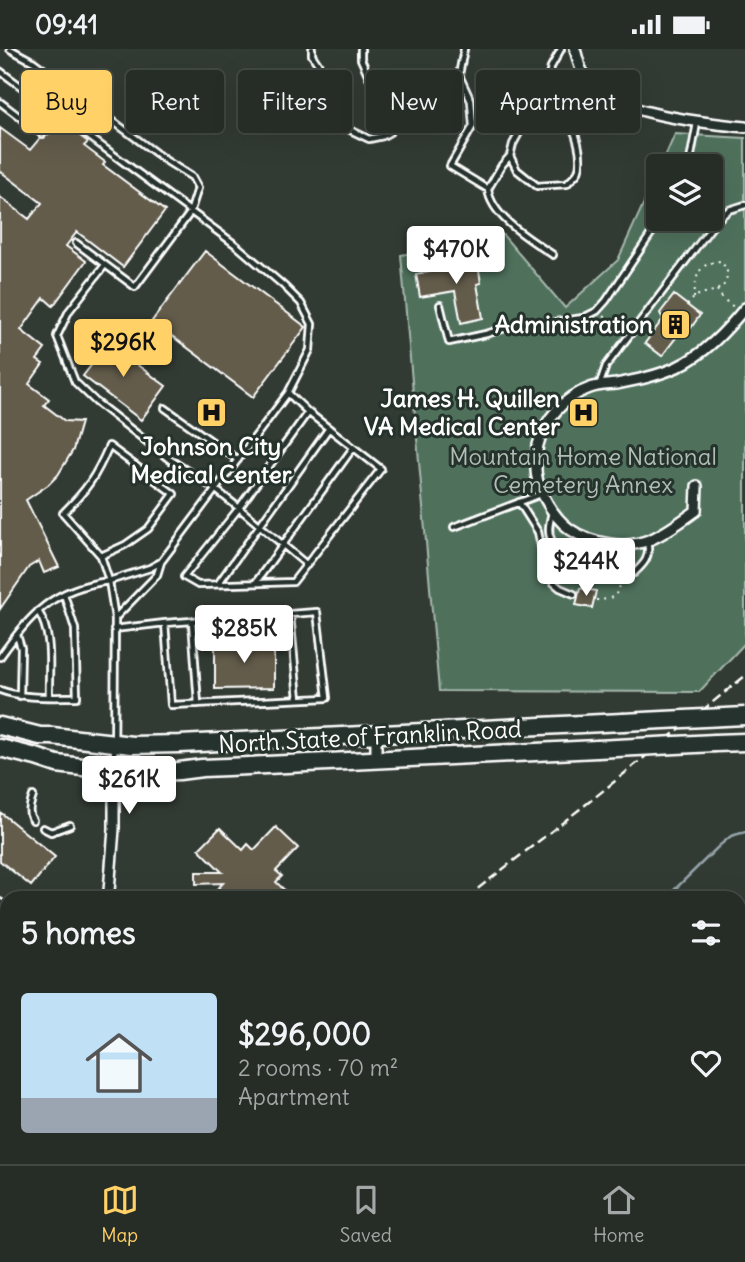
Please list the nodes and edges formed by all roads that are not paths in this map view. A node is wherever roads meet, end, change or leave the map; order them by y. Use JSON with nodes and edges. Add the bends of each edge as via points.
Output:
{"nodes":[{"id":1,"x":10,"y":49,"type":"edge"},
{"id":2,"x":312,"y":49,"type":"edge"},
{"id":3,"x":361,"y":49,"type":"edge"},
{"id":4,"x":464,"y":49,"type":"edge"},
{"id":5,"x":561,"y":49,"type":"edge"},
{"id":6,"x":575,"y":49,"type":"edge"},
{"id":7,"x":366,"y":70,"type":"edge"},
{"id":8,"x":460,"y":70,"type":"edge"},
{"id":9,"x":550,"y":70,"type":"edge"},
{"id":10,"x":0,"y":71,"type":"edge"},
{"id":11,"x":462,"y":82,"type":"edge"},
{"id":12,"x":0,"y":102,"type":"edge"},
{"id":13,"x":697,"y":122,"type":"junction"},
{"id":14,"x":745,"y":127,"type":"edge"},
{"id":15,"x":388,"y":133,"type":"edge"},
{"id":16,"x":519,"y":133,"type":"edge"},
{"id":17,"x":574,"y":133,"type":"edge"},
{"id":18,"x":42,"y":134,"type":"dead end"},
{"id":19,"x":691,"y":154,"type":"edge"},
{"id":20,"x":510,"y":156,"type":"junction"},
{"id":21,"x":488,"y":189,"type":"junction"},
{"id":22,"x":745,"y":205,"type":"edge"},
{"id":23,"x":190,"y":213,"type":"junction"},
{"id":24,"x":653,"y":231,"type":"edge"},
{"id":25,"x":76,"y":243,"type":"dead end"},
{"id":26,"x":553,"y":255,"type":"dead end"},
{"id":27,"x":106,"y":265,"type":"junction"},
{"id":28,"x":440,"y":305,"type":"dead end"},
{"id":29,"x":743,"y":310,"type":"edge"},
{"id":30,"x":599,"y":386,"type":"junction"},
{"id":31,"x":288,"y":393,"type":"junction"},
{"id":32,"x":165,"y":408,"type":"dead end"},
{"id":33,"x":308,"y":412,"type":"junction"},
{"id":34,"x":329,"y":428,"type":"junction"},
{"id":35,"x":353,"y":447,"type":"junction"},
{"id":36,"x":238,"y":460,"type":"junction"},
{"id":37,"x":698,"y":487,"type":"dead end"},
{"id":38,"x":215,"y":489,"type":"junction"},
{"id":39,"x":542,"y":493,"type":"junction"},
{"id":40,"x":519,"y":502,"type":"junction"},
{"id":41,"x":239,"y":508,"type":"junction"},
{"id":42,"x":552,"y":511,"type":"junction"},
{"id":43,"x":260,"y":526,"type":"junction"},
{"id":44,"x":454,"y":527,"type":"dead end"},
{"id":45,"x":647,"y":541,"type":"junction"},
{"id":46,"x":283,"y":545,"type":"junction"},
{"id":47,"x":101,"y":556,"type":"junction"},
{"id":48,"x":160,"y":562,"type":"junction"},
{"id":49,"x":307,"y":565,"type":"junction"},
{"id":50,"x":109,"y":581,"type":"junction"},
{"id":51,"x":255,"y":583,"type":"junction"},
{"id":52,"x":218,"y":585,"type":"junction"},
{"id":53,"x":64,"y":594,"type":"junction"},
{"id":54,"x":574,"y":594,"type":"dead end"},
{"id":55,"x":38,"y":611,"type":"junction"},
{"id":56,"x":290,"y":614,"type":"junction"},
{"id":57,"x":115,"y":619,"type":"junction"},
{"id":58,"x":192,"y":621,"type":"junction"},
{"id":59,"x":165,"y":623,"type":"junction"},
{"id":60,"x":114,"y":629,"type":"junction"},
{"id":61,"x":17,"y":634,"type":"junction"},
{"id":62,"x":0,"y":657,"type":"edge"},
{"id":63,"x":0,"y":690,"type":"edge"},
{"id":64,"x":20,"y":696,"type":"junction"},
{"id":65,"x":49,"y":697,"type":"junction"},
{"id":66,"x":298,"y":699,"type":"junction"},
{"id":67,"x":198,"y":703,"type":"junction"},
{"id":68,"x":745,"y":716,"type":"edge"},
{"id":69,"x":0,"y":726,"type":"edge"},
{"id":70,"x":376,"y":735,"type":"junction"},
{"id":71,"x":745,"y":742,"type":"edge"},
{"id":72,"x":114,"y":744,"type":"junction"},
{"id":73,"x":0,"y":748,"type":"edge"},
{"id":74,"x":376,"y":760,"type":"junction"},
{"id":75,"x":114,"y":771,"type":"junction"},
{"id":76,"x":33,"y":796,"type":"dead end"},
{"id":77,"x":33,"y":820,"type":"dead end"},
{"id":78,"x":69,"y":825,"type":"dead end"},
{"id":79,"x":43,"y":828,"type":"dead end"},
{"id":80,"x":108,"y":891,"type":"edge"}],
"edges":[{"from":1,"to":23,"type":"lane","via":[[192,177],[198,188]]},
{"from":2,"to":15,"type":"lane","via":[[336,113],[348,129],[369,139]]},
{"from":3,"to":7,"type":"lane"},
{"from":4,"to":8,"type":"lane"},
{"from":5,"to":9,"type":"lane"},
{"from":6,"to":13,"type":"street","via":[[586,81],[613,101]]},
{"from":10,"to":23,"type":"lane"},
{"from":11,"to":21,"type":"lane","via":[[471,101],[473,126],[450,166]]},
{"from":12,"to":18,"type":"lane"},
{"from":13,"to":14,"type":"street"},
{"from":13,"to":19,"type":"lane"},
{"from":16,"to":20,"type":"lane"},
{"from":17,"to":20,"type":"lane","via":[[581,155],[578,173],[567,184],[537,186],[517,170]]},
{"from":20,"to":21,"type":"lane"},
{"from":21,"to":26,"type":"lane","via":[[503,217]]},
{"from":22,"to":30,"type":"lane","via":[[717,220],[606,366]]},
{"from":23,"to":27,"type":"lane","via":[[135,287]]},
{"from":23,"to":31,"type":"lane","via":[[236,245],[301,303],[312,324],[310,350]]},
{"from":24,"to":28,"type":"lane","via":[[606,301],[583,317],[509,327],[449,342]]},
{"from":25,"to":27,"type":"lane"},
{"from":27,"to":38,"type":"lane","via":[[69,311],[57,336],[75,381],[169,459]]},
{"from":29,"to":30,"type":"street","via":[[705,350],[681,365],[646,379]]},
{"from":30,"to":39,"type":"street","via":[[573,396],[549,420],[535,461]]},
{"from":31,"to":33,"type":"lane"},
{"from":31,"to":36,"type":"lane"},
{"from":32,"to":36,"type":"lane"},
{"from":33,"to":34,"type":"lane"},
{"from":33,"to":41,"type":"lane"},
{"from":34,"to":35,"type":"lane"},
{"from":34,"to":43,"type":"lane"},
{"from":35,"to":46,"type":"lane"},
{"from":35,"to":49,"type":"lane","via":[[381,469]]},
{"from":36,"to":38,"type":"lane"},
{"from":37,"to":45,"type":"street","via":[[696,511]]},
{"from":38,"to":41,"type":"lane"},
{"from":38,"to":48,"type":"lane"},
{"from":39,"to":40,"type":"lane"},
{"from":39,"to":42,"type":"street"},
{"from":40,"to":44,"type":"lane"},
{"from":40,"to":54,"type":"lane","via":[[538,532],[547,574],[560,588]]},
{"from":41,"to":43,"type":"lane"},
{"from":41,"to":52,"type":"lane","via":[[184,577],[198,585]]},
{"from":42,"to":45,"type":"street","via":[[566,528],[597,542],[630,546]]},
{"from":42,"to":45,"type":"lane","via":[[550,538],[569,559],[606,573],[634,573],[645,563]]},
{"from":43,"to":46,"type":"lane"},
{"from":43,"to":52,"type":"lane"},
{"from":46,"to":49,"type":"lane"},
{"from":46,"to":51,"type":"lane"},
{"from":47,"to":47,"type":"lane","via":[[63,513],[82,496],[109,446],[174,494],[148,529]]},
{"from":47,"to":50,"type":"lane"},
{"from":48,"to":50,"type":"lane"},
{"from":48,"to":57,"type":"lane","via":[[157,575]]},
{"from":49,"to":51,"type":"lane","via":[[293,582]]},
{"from":50,"to":53,"type":"lane"},
{"from":50,"to":57,"type":"lane"},
{"from":51,"to":52,"type":"lane"},
{"from":53,"to":55,"type":"lane"},
{"from":53,"to":65,"type":"lane","via":[[75,629],[77,697]]},
{"from":55,"to":61,"type":"lane"},
{"from":55,"to":65,"type":"lane","via":[[48,635]]},
{"from":56,"to":58,"type":"lane"},
{"from":56,"to":66,"type":"lane"},
{"from":56,"to":66,"type":"lane","via":[[317,612],[327,698]]},
{"from":57,"to":60,"type":"lane"},
{"from":58,"to":59,"type":"lane"},
{"from":58,"to":67,"type":"lane"},
{"from":59,"to":60,"type":"lane"},
{"from":59,"to":67,"type":"lane","via":[[171,705]]},
{"from":60,"to":72,"type":"lane"},
{"from":61,"to":62,"type":"lane"},
{"from":61,"to":64,"type":"lane"},
{"from":63,"to":64,"type":"lane"},
{"from":64,"to":65,"type":"lane"},
{"from":66,"to":67,"type":"lane"},
{"from":68,"to":70,"type":"highway","name":"North State of Franklin Road","bridge":true},
{"from":69,"to":72,"type":"highway","name":"North State of Franklin Road","via":[[40,736]]},
{"from":70,"to":72,"type":"highway","name":"North State of Franklin Road"},
{"from":70,"to":74,"type":"street"},
{"from":71,"to":74,"type":"highway","name":"North State of Franklin Road","bridge":true},
{"from":72,"to":75,"type":"lane"},
{"from":73,"to":75,"type":"highway","name":"North State of Franklin Road","via":[[57,764]]},
{"from":74,"to":75,"type":"highway","name":"North State of Franklin Road"},
{"from":75,"to":80,"type":"street"},
{"from":76,"to":77,"type":"lane","via":[[29,810]]},
{"from":78,"to":79,"type":"lane","via":[[51,831]]}]}
